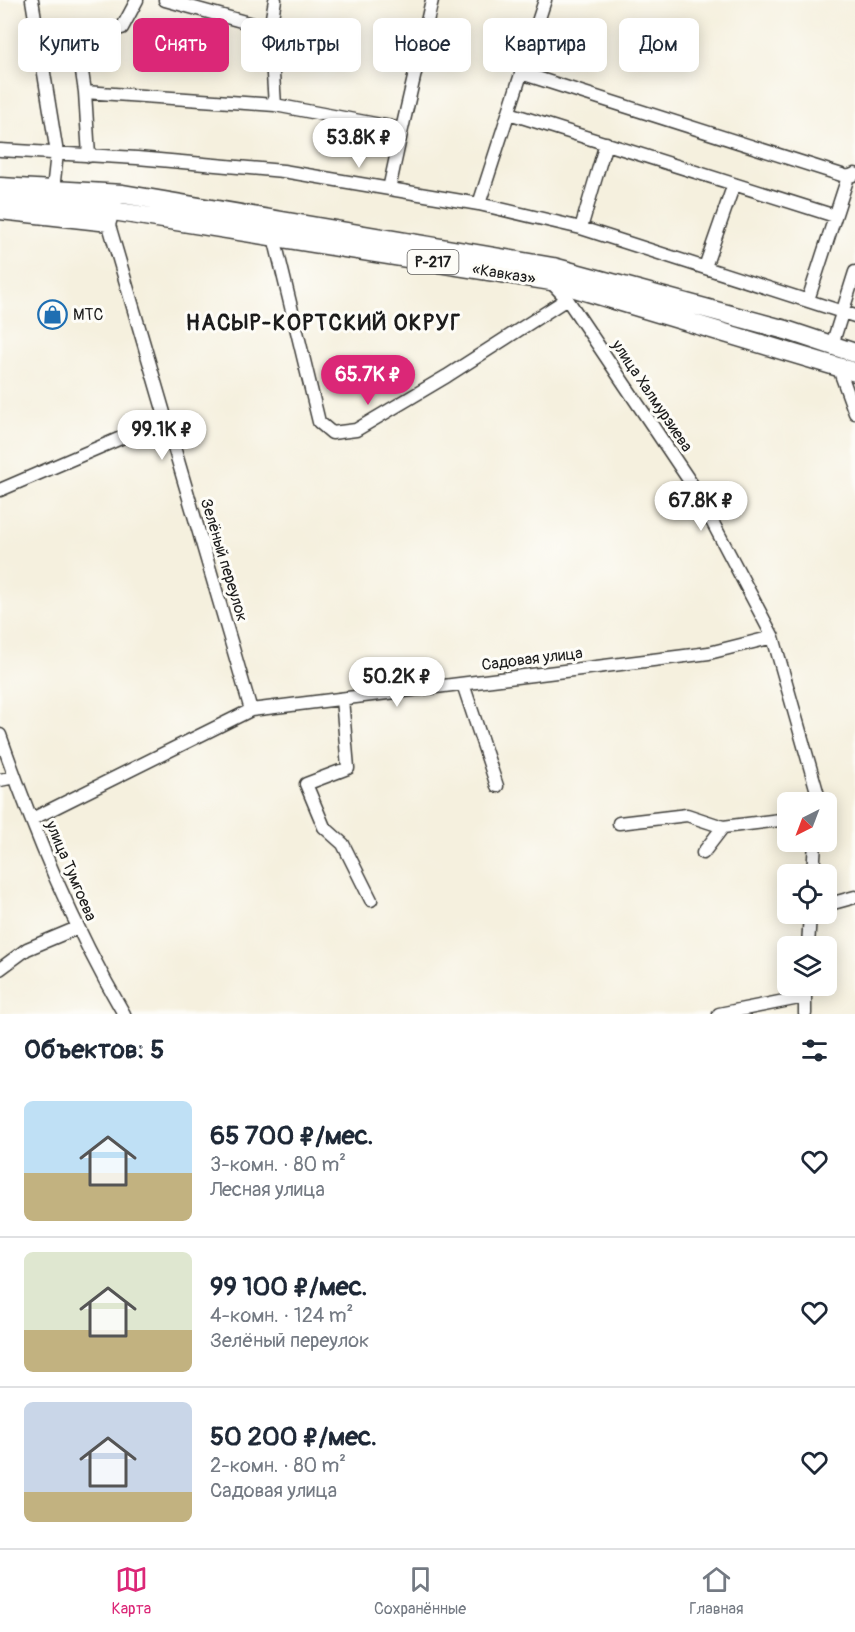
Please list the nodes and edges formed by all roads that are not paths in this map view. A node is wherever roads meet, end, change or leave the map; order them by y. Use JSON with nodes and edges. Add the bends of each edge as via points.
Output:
{"nodes":[{"id":1,"x":32,"y":0,"type":"edge"},
{"id":2,"x":137,"y":0,"type":"edge"},
{"id":3,"x":165,"y":0,"type":"edge"},
{"id":4,"x":275,"y":0,"type":"edge"},
{"id":5,"x":432,"y":0,"type":"edge"},
{"id":6,"x":545,"y":0,"type":"edge"},
{"id":7,"x":272,"y":18,"type":"edge"},
{"id":8,"x":241,"y":21,"type":"edge"},
{"id":9,"x":273,"y":72,"type":"edge"},
{"id":10,"x":521,"y":74,"type":"junction"},
{"id":11,"x":85,"y":92,"type":"junction"},
{"id":12,"x":275,"y":105,"type":"junction"},
{"id":13,"x":508,"y":113,"type":"junction"},
{"id":14,"x":402,"y":129,"type":"junction"},
{"id":15,"x":606,"y":143,"type":"junction"},
{"id":16,"x":0,"y":150,"type":"edge"},
{"id":17,"x":57,"y":153,"type":"junction"},
{"id":18,"x":89,"y":156,"type":"junction"},
{"id":19,"x":851,"y":176,"type":"edge"},
{"id":20,"x":734,"y":184,"type":"junction"},
{"id":21,"x":0,"y":187,"type":"edge"},
{"id":22,"x":388,"y":189,"type":"junction"},
{"id":23,"x":53,"y":190,"type":"junction"},
{"id":24,"x":0,"y":204,"type":"edge"},
{"id":25,"x":479,"y":204,"type":"junction"},
{"id":26,"x":0,"y":213,"type":"edge"},
{"id":27,"x":835,"y":216,"type":"junction"},
{"id":28,"x":111,"y":218,"type":"junction"},
{"id":29,"x":581,"y":228,"type":"junction"},
{"id":30,"x":274,"y":237,"type":"junction"},
{"id":31,"x":705,"y":267,"type":"junction"},
{"id":32,"x":855,"y":272,"type":"edge"},
{"id":33,"x":551,"y":281,"type":"junction"},
{"id":34,"x":567,"y":299,"type":"junction"},
{"id":35,"x":808,"y":300,"type":"junction"},
{"id":36,"x":841,"y":312,"type":"junction"},
{"id":37,"x":855,"y":316,"type":"edge"},
{"id":38,"x":831,"y":345,"type":"junction"},
{"id":39,"x":855,"y":353,"type":"edge"},
{"id":40,"x":847,"y":369,"type":"edge"},
{"id":41,"x":855,"y":413,"type":"edge"},
{"id":42,"x":165,"y":419,"type":"junction"},
{"id":43,"x":0,"y":490,"type":"edge"},
{"id":44,"x":773,"y":637,"type":"junction"},
{"id":45,"x":463,"y":684,"type":"junction"},
{"id":46,"x":342,"y":699,"type":"junction"},
{"id":47,"x":251,"y":711,"type":"junction"},
{"id":48,"x":0,"y":735,"type":"edge"},
{"id":49,"x":15,"y":777,"type":"junction"},
{"id":50,"x":0,"y":780,"type":"edge"},
{"id":51,"x":497,"y":786,"type":"dead end"},
{"id":52,"x":817,"y":792,"type":"edge"},
{"id":53,"x":32,"y":819,"type":"junction"},
{"id":54,"x":777,"y":820,"type":"edge"},
{"id":55,"x":620,"y":823,"type":"dead end"},
{"id":56,"x":723,"y":827,"type":"junction"},
{"id":57,"x":703,"y":853,"type":"dead end"},
{"id":58,"x":855,"y":897,"type":"edge"},
{"id":59,"x":371,"y":900,"type":"dead end"},
{"id":60,"x":837,"y":902,"type":"edge"},
{"id":61,"x":76,"y":928,"type":"junction"},
{"id":62,"x":0,"y":969,"type":"edge"},
{"id":63,"x":786,"y":996,"type":"edge"},
{"id":64,"x":805,"y":996,"type":"edge"},
{"id":65,"x":124,"y":1014,"type":"edge"},
{"id":66,"x":719,"y":1014,"type":"edge"},
{"id":67,"x":805,"y":1014,"type":"edge"}],
"edges":[{"from":1,"to":17,"type":"street"},
{"from":2,"to":11,"type":"street","via":[[122,28],[76,31]]},
{"from":3,"to":8,"type":"street"},
{"from":4,"to":7,"type":"street"},
{"from":5,"to":14,"type":"street"},
{"from":6,"to":10,"type":"street"},
{"from":9,"to":12,"type":"street"},
{"from":10,"to":13,"type":"street"},
{"from":10,"to":19,"type":"street"},
{"from":11,"to":12,"type":"street"},
{"from":11,"to":18,"type":"street"},
{"from":12,"to":14,"type":"street"},
{"from":13,"to":15,"type":"street"},
{"from":13,"to":25,"type":"street"},
{"from":14,"to":22,"type":"street"},
{"from":15,"to":20,"type":"street"},
{"from":15,"to":29,"type":"street"},
{"from":16,"to":17,"type":"street"},
{"from":17,"to":18,"type":"street"},
{"from":17,"to":23,"type":"street"},
{"from":18,"to":22,"type":"street","via":[[283,171]]},
{"from":19,"to":27,"type":"street"},
{"from":20,"to":27,"type":"street"},
{"from":20,"to":31,"type":"street"},
{"from":21,"to":23,"type":"highway","name":"«Кавказ»","number":"Р-217"},
{"from":22,"to":25,"type":"street"},
{"from":23,"to":38,"type":"highway","name":"«Кавказ»","number":"Р-217","via":[[123,194],[553,267]]},
{"from":24,"to":28,"type":"highway","name":"«Кавказ»","number":"Р-217"},
{"from":25,"to":29,"type":"street"},
{"from":26,"to":28,"type":"street"},
{"from":27,"to":35,"type":"street"},
{"from":28,"to":30,"type":"highway","name":"«Кавказ»","number":"Р-217"},
{"from":28,"to":42,"type":"street","name":"Зелёный переулок"},
{"from":29,"to":31,"type":"street"},
{"from":30,"to":33,"type":"highway","name":"«Кавказ»","number":"Р-217"},
{"from":30,"to":34,"type":"street","via":[[319,422],[332,433],[356,430]]},
{"from":31,"to":35,"type":"street"},
{"from":32,"to":36,"type":"street"},
{"from":33,"to":34,"type":"street","name":"улица Халмурзиева"},
{"from":33,"to":40,"type":"highway","name":"«Кавказ»","number":"Р-217"},
{"from":34,"to":44,"type":"street","name":"улица Халмурзиева","via":[[695,489]]},
{"from":35,"to":36,"type":"street"},
{"from":36,"to":37,"type":"street"},
{"from":36,"to":38,"type":"street"},
{"from":38,"to":39,"type":"highway","name":"«Кавказ»","number":"Р-217"},
{"from":40,"to":41,"type":"street"},
{"from":42,"to":43,"type":"street"},
{"from":42,"to":47,"type":"street","name":"Зелёный переулок"},
{"from":44,"to":45,"type":"street","name":"Садовая улица","via":[[709,652]]},
{"from":44,"to":52,"type":"street","name":"улица Халмурзиева"},
{"from":45,"to":46,"type":"street","name":"Садовая улица"},
{"from":45,"to":51,"type":"street"},
{"from":46,"to":47,"type":"street","name":"Садовая улица"},
{"from":46,"to":59,"type":"street","via":[[348,768],[306,784],[324,827],[343,844]]},
{"from":47,"to":53,"type":"street","name":"Садовая улица"},
{"from":48,"to":49,"type":"street","name":"улица Тумгоева"},
{"from":49,"to":50,"type":"street"},
{"from":49,"to":53,"type":"street","name":"улица Тумгоева"},
{"from":53,"to":61,"type":"street","name":"улица Тумгоева"},
{"from":54,"to":56,"type":"street"},
{"from":55,"to":56,"type":"street","via":[[687,815]]},
{"from":56,"to":57,"type":"street"},
{"from":58,"to":60,"type":"street"},
{"from":61,"to":62,"type":"street","via":[[27,949]]},
{"from":61,"to":65,"type":"street","name":"улица Тумгоева"},
{"from":63,"to":66,"type":"street"},
{"from":64,"to":67,"type":"street"}]}
